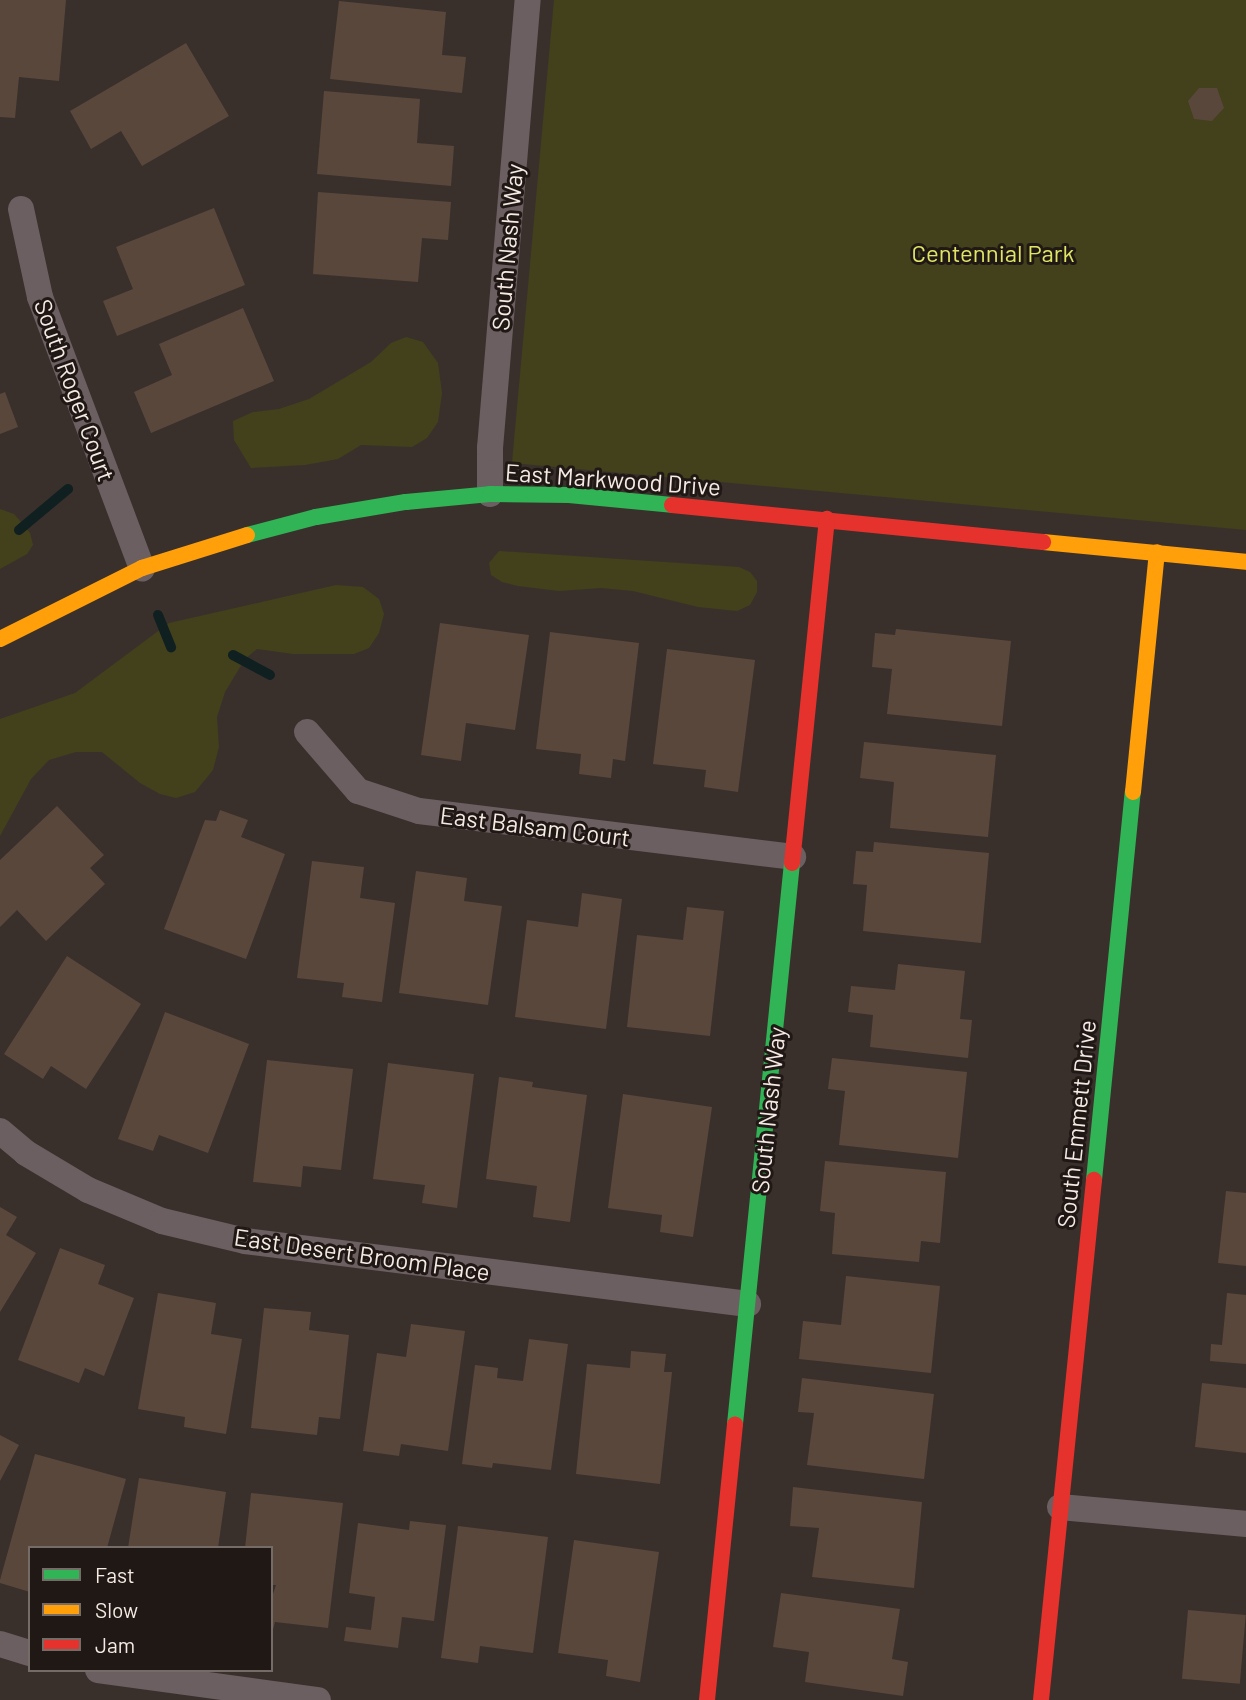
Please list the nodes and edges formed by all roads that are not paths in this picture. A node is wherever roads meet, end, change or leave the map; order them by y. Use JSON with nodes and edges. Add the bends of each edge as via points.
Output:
{"nodes":[{"id":1,"x":528,"y":0,"type":"edge"},
{"id":2,"x":21,"y":209,"type":"dead end"},
{"id":3,"x":490,"y":494,"type":"junction"},
{"id":4,"x":827,"y":519,"type":"junction"},
{"id":5,"x":1157,"y":552,"type":"junction"},
{"id":6,"x":1246,"y":562,"type":"edge"},
{"id":7,"x":142,"y":568,"type":"junction"},
{"id":8,"x":0,"y":639,"type":"edge"},
{"id":9,"x":307,"y":732,"type":"dead end"},
{"id":10,"x":793,"y":857,"type":"junction"},
{"id":11,"x":0,"y":1131,"type":"edge"},
{"id":12,"x":748,"y":1304,"type":"junction"},
{"id":13,"x":1060,"y":1507,"type":"junction"},
{"id":14,"x":1246,"y":1524,"type":"edge"},
{"id":15,"x":0,"y":1644,"type":"edge"},
{"id":16,"x":28,"y":1652,"type":"edge"},
{"id":17,"x":113,"y":1672,"type":"edge"},
{"id":18,"x":318,"y":1700,"type":"edge"},
{"id":19,"x":707,"y":1700,"type":"edge"},
{"id":20,"x":1041,"y":1700,"type":"edge"}],
"edges":[{"from":1,"to":3,"type":"street","name":"South Nash Way","via":[[489,448]]},
{"from":2,"to":7,"type":"street","name":"South Roger Court","via":[[40,298]]},
{"from":3,"to":4,"type":"street","name":"East Markwood Drive","via":[[569,495]]},
{"from":3,"to":7,"type":"street","name":"East Markwood Drive","via":[[316,517],[231,538]]},
{"from":4,"to":5,"type":"street","name":"East Markwood Drive"},
{"from":4,"to":10,"type":"street","name":"South Nash Way"},
{"from":5,"to":6,"type":"street","name":"East Markwood Drive"},
{"from":5,"to":13,"type":"street","name":"South Emmett Drive"},
{"from":7,"to":8,"type":"street","name":"East Markwood Drive"},
{"from":9,"to":10,"type":"street","name":"East Balsam Court","via":[[358,791],[419,811]]},
{"from":10,"to":12,"type":"street","name":"South Nash Way"},
{"from":11,"to":12,"type":"street","name":"East Desert Broom Place","via":[[26,1153],[88,1190],[162,1221],[245,1241]]},
{"from":12,"to":19,"type":"street","name":"South Nash Way"},
{"from":13,"to":14,"type":"street"},
{"from":13,"to":20,"type":"street","name":"South Emmett Drive"},
{"from":15,"to":16,"type":"street"},
{"from":17,"to":18,"type":"street"}]}
